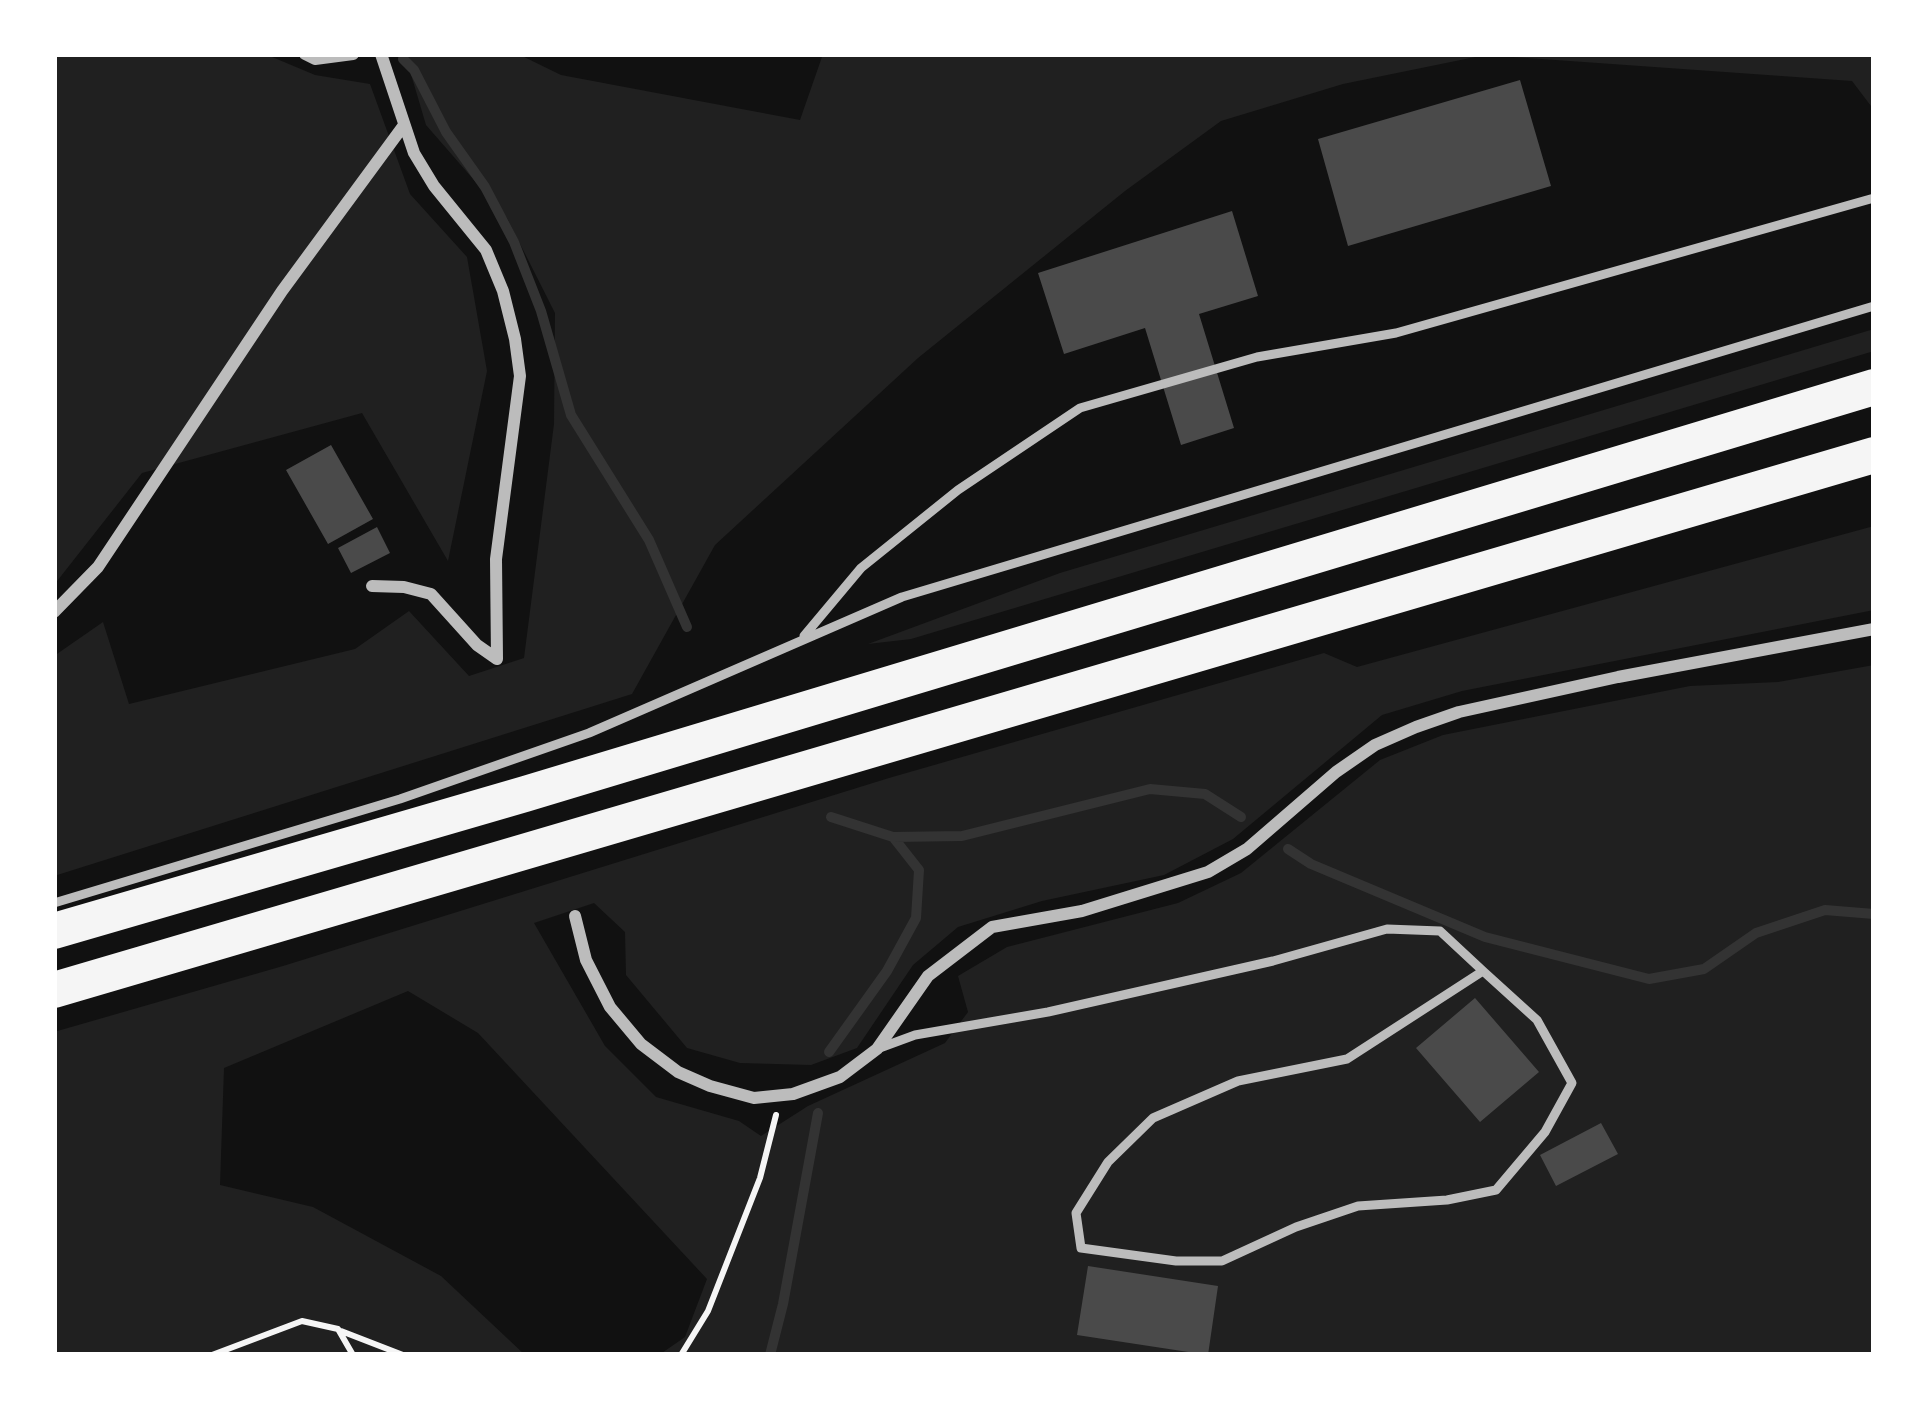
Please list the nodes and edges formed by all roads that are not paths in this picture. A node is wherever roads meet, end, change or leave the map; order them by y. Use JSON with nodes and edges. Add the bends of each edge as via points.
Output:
{"nodes":[{"id":1,"x":305,"y":54,"type":"edge"},
{"id":2,"x":352,"y":54,"type":"edge"},
{"id":3,"x":381,"y":54,"type":"edge"},
{"id":4,"x":404,"y":125,"type":"junction"},
{"id":5,"x":1874,"y":198,"type":"edge"},
{"id":6,"x":1874,"y":306,"type":"edge"},
{"id":7,"x":1874,"y":387,"type":"edge"},
{"id":8,"x":1872,"y":456,"type":"edge"},
{"id":9,"x":372,"y":586,"type":"dead end"},
{"id":10,"x":54,"y":613,"type":"edge"},
{"id":11,"x":1874,"y":629,"type":"edge"},
{"id":12,"x":801,"y":640,"type":"junction"},
{"id":13,"x":54,"y":903,"type":"edge"},
{"id":14,"x":575,"y":916,"type":"dead end"},
{"id":15,"x":54,"y":932,"type":"edge"},
{"id":16,"x":1483,"y":971,"type":"junction"},
{"id":17,"x":54,"y":990,"type":"edge"},
{"id":18,"x":877,"y":1049,"type":"junction"}],
"edges":[{"from":1,"to":2,"type":"street"},
{"from":3,"to":4,"type":"street"},
{"from":4,"to":9,"type":"street","via":[[434,186],[486,250],[515,339],[520,376],[496,559],[497,659],[431,594]]},
{"from":4,"to":10,"type":"street","via":[[281,291],[98,567]]},
{"from":5,"to":12,"type":"lane","via":[[1396,333],[1257,357],[1080,408],[861,568]]},
{"from":6,"to":12,"type":"lane","via":[[902,596]]},
{"from":7,"to":15,"type":"highway"},
{"from":8,"to":17,"type":"highway"},
{"from":11,"to":18,"type":"street","via":[[1599,681],[1416,727],[1349,763],[1208,872],[1082,911],[992,927],[928,976]]},
{"from":12,"to":13,"type":"lane","via":[[589,733]]},
{"from":14,"to":18,"type":"street","via":[[602,991],[641,1044],[678,1072],[754,1098],[779,1096],[840,1076]]},
{"from":16,"to":16,"type":"lane","via":[[1347,1059],[1238,1081],[1153,1118],[1108,1162],[1076,1213],[1082,1248],[1222,1261],[1358,1206],[1496,1190],[1545,1132],[1572,1083],[1537,1020]]},
{"from":16,"to":18,"type":"lane","via":[[1440,931],[1387,928]]}]}
